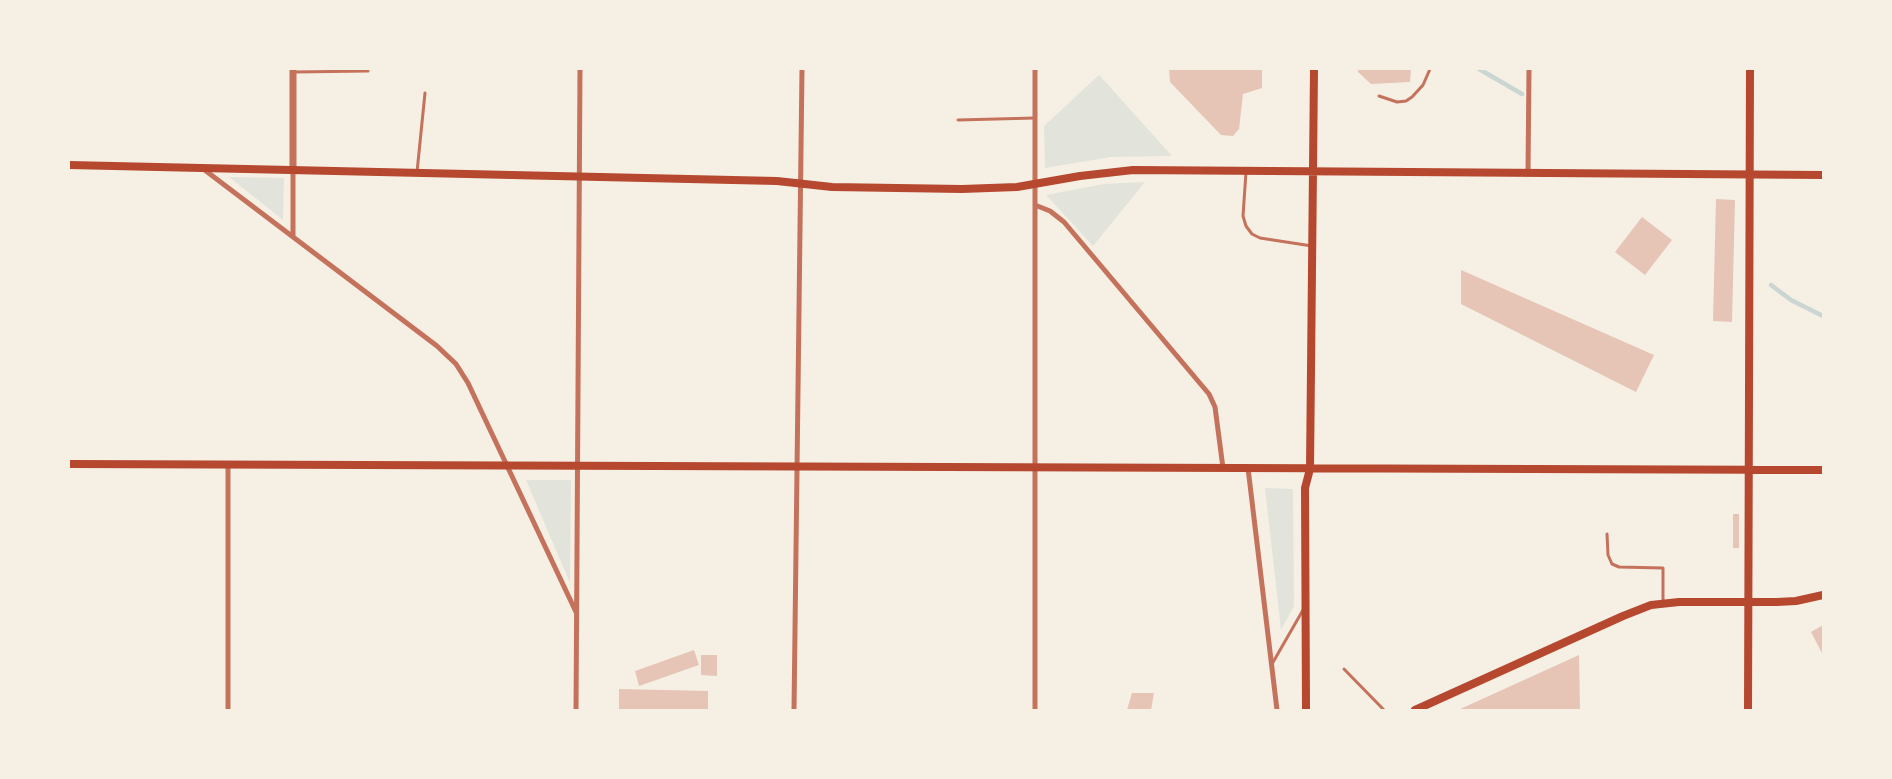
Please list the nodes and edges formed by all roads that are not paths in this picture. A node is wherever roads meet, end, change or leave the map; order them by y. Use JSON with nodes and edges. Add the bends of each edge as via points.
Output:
{"nodes":[{"id":1,"x":580,"y":69,"type":"edge"},
{"id":2,"x":802,"y":69,"type":"edge"},
{"id":3,"x":1035,"y":69,"type":"edge"},
{"id":4,"x":1314,"y":69,"type":"edge"},
{"id":5,"x":1430,"y":69,"type":"edge"},
{"id":6,"x":1529,"y":69,"type":"edge"},
{"id":7,"x":1750,"y":69,"type":"edge"},
{"id":8,"x":293,"y":70,"type":"edge"},
{"id":9,"x":368,"y":71,"type":"dead end"},
{"id":10,"x":425,"y":93,"type":"dead end"},
{"id":11,"x":1379,"y":96,"type":"dead end"},
{"id":12,"x":1035,"y":118,"type":"junction"},
{"id":13,"x":958,"y":120,"type":"dead end"},
{"id":14,"x":69,"y":165,"type":"edge"},
{"id":15,"x":202,"y":168,"type":"junction"},
{"id":16,"x":293,"y":170,"type":"junction"},
{"id":17,"x":418,"y":172,"type":"junction"},
{"id":18,"x":1246,"y":172,"type":"junction"},
{"id":19,"x":1313,"y":172,"type":"junction"},
{"id":20,"x":1528,"y":173,"type":"junction"},
{"id":21,"x":1750,"y":175,"type":"junction"},
{"id":22,"x":1823,"y":175,"type":"edge"},
{"id":23,"x":579,"y":176,"type":"junction"},
{"id":24,"x":1035,"y":183,"type":"junction"},
{"id":25,"x":801,"y":184,"type":"junction"},
{"id":26,"x":1035,"y":205,"type":"junction"},
{"id":27,"x":293,"y":237,"type":"junction"},
{"id":28,"x":1312,"y":246,"type":"junction"},
{"id":29,"x":69,"y":464,"type":"edge"},
{"id":30,"x":228,"y":465,"type":"junction"},
{"id":31,"x":507,"y":466,"type":"junction"},
{"id":32,"x":578,"y":466,"type":"junction"},
{"id":33,"x":797,"y":467,"type":"junction"},
{"id":34,"x":1035,"y":468,"type":"junction"},
{"id":35,"x":1223,"y":468,"type":"junction"},
{"id":36,"x":1248,"y":468,"type":"junction"},
{"id":37,"x":1310,"y":469,"type":"junction"},
{"id":38,"x":1749,"y":470,"type":"junction"},
{"id":39,"x":1823,"y":470,"type":"edge"},
{"id":40,"x":1607,"y":534,"type":"dead end"},
{"id":41,"x":1823,"y":595,"type":"edge"},
{"id":42,"x":1663,"y":603,"type":"junction"},
{"id":43,"x":1748,"y":603,"type":"junction"},
{"id":44,"x":1306,"y":605,"type":"junction"},
{"id":45,"x":577,"y":614,"type":"junction"},
{"id":46,"x":1271,"y":665,"type":"junction"},
{"id":47,"x":1344,"y":669,"type":"dead end"},
{"id":48,"x":228,"y":710,"type":"edge"},
{"id":49,"x":576,"y":710,"type":"edge"},
{"id":50,"x":794,"y":710,"type":"edge"},
{"id":51,"x":1035,"y":710,"type":"edge"},
{"id":52,"x":1277,"y":710,"type":"edge"},
{"id":53,"x":1306,"y":710,"type":"edge"},
{"id":54,"x":1384,"y":710,"type":"edge"},
{"id":55,"x":1414,"y":710,"type":"edge"},
{"id":56,"x":1748,"y":710,"type":"edge"}],
"edges":[{"from":1,"to":23,"type":"street"},
{"from":2,"to":25,"type":"street"},
{"from":3,"to":12,"type":"street"},
{"from":4,"to":19,"type":"main road"},
{"from":5,"to":11,"type":"lane","via":[[1423,85],[1406,101]]},
{"from":6,"to":20,"type":"street"},
{"from":7,"to":21,"type":"main road"},
{"from":8,"to":9,"type":"lane"},
{"from":8,"to":16,"type":"street"},
{"from":10,"to":17,"type":"lane"},
{"from":12,"to":13,"type":"lane"},
{"from":12,"to":24,"type":"street"},
{"from":14,"to":15,"type":"main road"},
{"from":15,"to":16,"type":"main road"},
{"from":15,"to":27,"type":"street"},
{"from":16,"to":17,"type":"main road"},
{"from":16,"to":27,"type":"street"},
{"from":17,"to":23,"type":"main road"},
{"from":18,"to":19,"type":"main road"},
{"from":18,"to":24,"type":"main road","via":[[1133,170]]},
{"from":18,"to":28,"type":"lane","via":[[1243,216],[1252,234]]},
{"from":19,"to":20,"type":"main road"},
{"from":19,"to":28,"type":"main road"},
{"from":20,"to":21,"type":"main road"},
{"from":21,"to":22,"type":"main road"},
{"from":21,"to":38,"type":"main road"},
{"from":23,"to":25,"type":"main road","via":[[777,180]]},
{"from":23,"to":32,"type":"street"},
{"from":24,"to":25,"type":"main road","via":[[969,189]]},
{"from":24,"to":26,"type":"street"},
{"from":25,"to":33,"type":"street"},
{"from":26,"to":34,"type":"street"},
{"from":26,"to":35,"type":"street","via":[[1064,222],[1209,394],[1215,407]]},
{"from":27,"to":31,"type":"street","via":[[451,360],[465,378]]},
{"from":28,"to":37,"type":"main road"},
{"from":29,"to":30,"type":"main road"},
{"from":30,"to":31,"type":"main road"},
{"from":30,"to":48,"type":"street"},
{"from":31,"to":32,"type":"main road"},
{"from":31,"to":45,"type":"street"},
{"from":32,"to":33,"type":"main road"},
{"from":32,"to":45,"type":"street"},
{"from":33,"to":34,"type":"main road"},
{"from":33,"to":50,"type":"street"},
{"from":34,"to":35,"type":"main road"},
{"from":34,"to":51,"type":"street"},
{"from":35,"to":36,"type":"main road"},
{"from":36,"to":37,"type":"main road"},
{"from":36,"to":46,"type":"street"},
{"from":37,"to":38,"type":"main road"},
{"from":37,"to":44,"type":"main road","via":[[1305,488]]},
{"from":38,"to":39,"type":"main road"},
{"from":38,"to":43,"type":"main road"},
{"from":40,"to":42,"type":"lane","via":[[1612,564],[1663,568]]},
{"from":41,"to":43,"type":"main road","via":[[1796,601]]},
{"from":42,"to":43,"type":"main road"},
{"from":42,"to":55,"type":"main road","via":[[1623,616]]},
{"from":43,"to":56,"type":"main road"},
{"from":44,"to":46,"type":"lane"},
{"from":44,"to":53,"type":"main road"},
{"from":45,"to":49,"type":"street"},
{"from":46,"to":52,"type":"street"},
{"from":47,"to":54,"type":"lane"}]}
